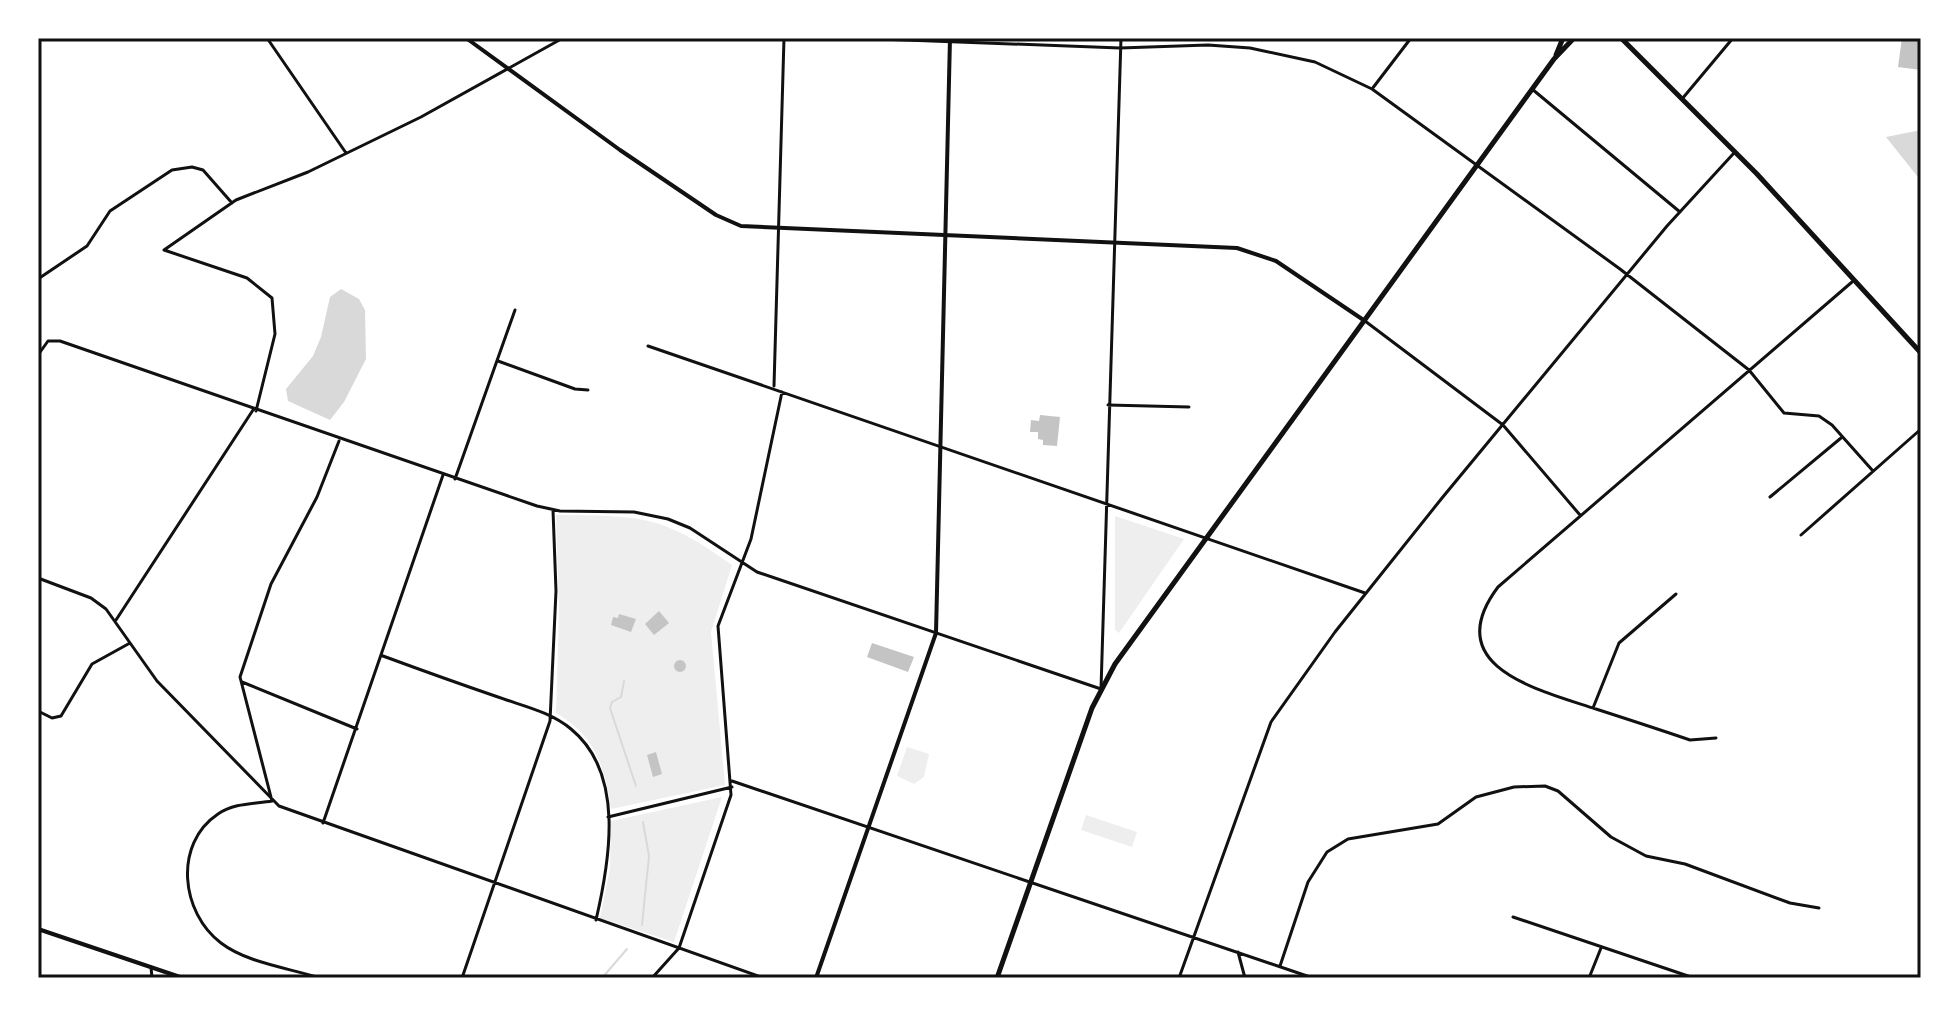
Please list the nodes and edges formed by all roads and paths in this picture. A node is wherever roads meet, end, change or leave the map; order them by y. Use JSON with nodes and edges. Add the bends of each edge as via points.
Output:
{"nodes":[{"id":1,"x":267,"y":38,"type":"edge"},
{"id":2,"x":466,"y":38,"type":"edge"},
{"id":3,"x":563,"y":38,"type":"edge"},
{"id":4,"x":784,"y":38,"type":"edge"},
{"id":5,"x":852,"y":38,"type":"edge"},
{"id":6,"x":1121,"y":38,"type":"edge"},
{"id":7,"x":1411,"y":38,"type":"edge"},
{"id":8,"x":1563,"y":38,"type":"edge"},
{"id":9,"x":1574,"y":38,"type":"edge"},
{"id":10,"x":1621,"y":38,"type":"edge"},
{"id":11,"x":1733,"y":38,"type":"edge"},
{"id":12,"x":950,"y":40,"type":"edge"},
{"id":13,"x":1628,"y":40,"type":"edge"},
{"id":14,"x":1120,"y":48,"type":"junction"},
{"id":15,"x":1554,"y":59,"type":"junction"},
{"id":16,"x":508,"y":68,"type":"junction"},
{"id":17,"x":1372,"y":89,"type":"junction"},
{"id":18,"x":1532,"y":89,"type":"junction"},
{"id":19,"x":1682,"y":99,"type":"junction"},
{"id":20,"x":346,"y":153,"type":"junction"},
{"id":21,"x":1734,"y":153,"type":"junction"},
{"id":22,"x":1477,"y":167,"type":"junction"},
{"id":23,"x":232,"y":203,"type":"junction"},
{"id":24,"x":1680,"y":212,"type":"junction"},
{"id":25,"x":778,"y":229,"type":"junction"},
{"id":26,"x":944,"y":235,"type":"junction"},
{"id":27,"x":1113,"y":242,"type":"junction"},
{"id":28,"x":1627,"y":275,"type":"junction"},
{"id":29,"x":38,"y":279,"type":"edge"},
{"id":30,"x":1855,"y":279,"type":"junction"},
{"id":31,"x":515,"y":310,"type":"dead end"},
{"id":32,"x":1365,"y":321,"type":"junction"},
{"id":33,"x":648,"y":346,"type":"dead end"},
{"id":34,"x":1921,"y":353,"type":"edge"},
{"id":35,"x":38,"y":355,"type":"edge"},
{"id":36,"x":498,"y":361,"type":"junction"},
{"id":37,"x":1749,"y":370,"type":"junction"},
{"id":38,"x":774,"y":388,"type":"junction"},
{"id":39,"x":588,"y":390,"type":"dead end"},
{"id":40,"x":782,"y":391,"type":"junction"},
{"id":41,"x":1108,"y":405,"type":"junction"},
{"id":42,"x":1189,"y":407,"type":"dead end"},
{"id":43,"x":254,"y":411,"type":"junction"},
{"id":44,"x":1503,"y":425,"type":"junction"},
{"id":45,"x":1921,"y":429,"type":"edge"},
{"id":46,"x":1842,"y":438,"type":"junction"},
{"id":47,"x":339,"y":440,"type":"junction"},
{"id":48,"x":940,"y":445,"type":"junction"},
{"id":49,"x":1873,"y":471,"type":"junction"},
{"id":50,"x":443,"y":475,"type":"junction"},
{"id":51,"x":455,"y":479,"type":"junction"},
{"id":52,"x":1770,"y":497,"type":"dead end"},
{"id":53,"x":1105,"y":501,"type":"junction"},
{"id":54,"x":553,"y":510,"type":"junction"},
{"id":55,"x":1580,"y":515,"type":"junction"},
{"id":56,"x":1801,"y":535,"type":"dead end"},
{"id":57,"x":1208,"y":536,"type":"junction"},
{"id":58,"x":740,"y":563,"type":"junction"},
{"id":59,"x":38,"y":578,"type":"edge"},
{"id":60,"x":1365,"y":593,"type":"junction"},
{"id":61,"x":1676,"y":594,"type":"dead end"},
{"id":62,"x":116,"y":620,"type":"junction"},
{"id":63,"x":936,"y":633,"type":"junction"},
{"id":64,"x":130,"y":643,"type":"junction"},
{"id":65,"x":383,"y":656,"type":"junction"},
{"id":66,"x":241,"y":680,"type":"junction"},
{"id":67,"x":1101,"y":689,"type":"junction"},
{"id":68,"x":1593,"y":708,"type":"junction"},
{"id":69,"x":38,"y":711,"type":"edge"},
{"id":70,"x":551,"y":716,"type":"junction"},
{"id":71,"x":357,"y":729,"type":"junction"},
{"id":72,"x":1716,"y":738,"type":"dead end"},
{"id":73,"x":732,"y":781,"type":"junction"},
{"id":74,"x":732,"y":787,"type":"junction"},
{"id":75,"x":272,"y":801,"type":"junction"},
{"id":76,"x":608,"y":817,"type":"junction"},
{"id":77,"x":323,"y":825,"type":"junction"},
{"id":78,"x":868,"y":825,"type":"junction"},
{"id":79,"x":494,"y":884,"type":"junction"},
{"id":80,"x":1031,"y":884,"type":"junction"},
{"id":81,"x":1819,"y":908,"type":"dead end"},
{"id":82,"x":1513,"y":917,"type":"dead end"},
{"id":83,"x":596,"y":920,"type":"junction"},
{"id":84,"x":38,"y":929,"type":"edge"},
{"id":85,"x":1193,"y":936,"type":"junction"},
{"id":86,"x":1601,"y":947,"type":"junction"},
{"id":87,"x":679,"y":948,"type":"junction"},
{"id":88,"x":1238,"y":952,"type":"junction"},
{"id":89,"x":1280,"y":966,"type":"junction"},
{"id":90,"x":151,"y":967,"type":"junction"},
{"id":91,"x":152,"y":978,"type":"edge"},
{"id":92,"x":183,"y":978,"type":"edge"},
{"id":93,"x":320,"y":978,"type":"edge"},
{"id":94,"x":462,"y":978,"type":"edge"},
{"id":95,"x":652,"y":978,"type":"edge"},
{"id":96,"x":764,"y":978,"type":"edge"},
{"id":97,"x":816,"y":978,"type":"edge"},
{"id":98,"x":997,"y":978,"type":"edge"},
{"id":99,"x":1179,"y":978,"type":"edge"},
{"id":100,"x":1245,"y":978,"type":"edge"},
{"id":101,"x":1313,"y":978,"type":"edge"},
{"id":102,"x":1589,"y":978,"type":"edge"},
{"id":103,"x":1694,"y":978,"type":"edge"}],
"edges":[{"from":1,"to":20,"type":"street"},
{"from":2,"to":16,"type":"street"},
{"from":3,"to":16,"type":"street"},
{"from":4,"to":25,"type":"street"},
{"from":5,"to":12,"type":"street"},
{"from":6,"to":14,"type":"street"},
{"from":7,"to":17,"type":"street"},
{"from":8,"to":15,"type":"main road"},
{"from":9,"to":15,"type":"main road"},
{"from":10,"to":13,"type":"main road"},
{"from":11,"to":19,"type":"street"},
{"from":12,"to":14,"type":"street"},
{"from":12,"to":26,"type":"street"},
{"from":13,"to":19,"type":"main road"},
{"from":14,"to":17,"type":"street","via":[[1208,45],[1284,53]]},
{"from":14,"to":27,"type":"street"},
{"from":15,"to":18,"type":"main road"},
{"from":16,"to":20,"type":"street"},
{"from":16,"to":25,"type":"street","via":[[716,215],[741,226]]},
{"from":17,"to":22,"type":"street"},
{"from":18,"to":22,"type":"main road"},
{"from":18,"to":24,"type":"street"},
{"from":19,"to":21,"type":"main road"},
{"from":20,"to":23,"type":"street"},
{"from":21,"to":24,"type":"street"},
{"from":21,"to":30,"type":"main road"},
{"from":22,"to":28,"type":"street"},
{"from":22,"to":32,"type":"main road"},
{"from":23,"to":29,"type":"street","via":[[203,170],[172,170],[110,211],[87,246]]},
{"from":23,"to":43,"type":"street","via":[[164,250],[247,278],[272,298],[275,334]]},
{"from":24,"to":28,"type":"street"},
{"from":25,"to":26,"type":"street"},
{"from":25,"to":38,"type":"street"},
{"from":26,"to":27,"type":"street"},
{"from":26,"to":48,"type":"street"},
{"from":27,"to":32,"type":"street","via":[[1257,252]]},
{"from":27,"to":41,"type":"street"},
{"from":28,"to":37,"type":"street"},
{"from":28,"to":44,"type":"street"},
{"from":30,"to":34,"type":"main road"},
{"from":30,"to":37,"type":"street"},
{"from":31,"to":36,"type":"street"},
{"from":32,"to":44,"type":"street"},
{"from":32,"to":57,"type":"main road"},
{"from":33,"to":38,"type":"street"},
{"from":35,"to":43,"type":"street","via":[[48,341],[60,341]]},
{"from":36,"to":39,"type":"street"},
{"from":36,"to":51,"type":"street"},
{"from":37,"to":46,"type":"street","via":[[1784,413],[1819,416]]},
{"from":37,"to":55,"type":"street"},
{"from":38,"to":40,"type":"street"},
{"from":40,"to":48,"type":"street"},
{"from":40,"to":58,"type":"street","via":[[751,539]]},
{"from":41,"to":42,"type":"street"},
{"from":41,"to":53,"type":"street"},
{"from":43,"to":47,"type":"street"},
{"from":43,"to":62,"type":"street"},
{"from":44,"to":55,"type":"street"},
{"from":44,"to":60,"type":"street"},
{"from":45,"to":49,"type":"street"},
{"from":46,"to":49,"type":"street"},
{"from":46,"to":52,"type":"street"},
{"from":47,"to":50,"type":"street"},
{"from":47,"to":66,"type":"street","via":[[317,497],[271,584]]},
{"from":48,"to":53,"type":"street"},
{"from":48,"to":63,"type":"street"},
{"from":49,"to":56,"type":"street"},
{"from":50,"to":51,"type":"street"},
{"from":50,"to":65,"type":"street"},
{"from":51,"to":54,"type":"street"},
{"from":53,"to":57,"type":"street"},
{"from":53,"to":67,"type":"street"},
{"from":54,"to":58,"type":"street","via":[[657,515],[690,528]]},
{"from":54,"to":70,"type":"street"},
{"from":55,"to":68,"type":"street","via":[[1489,599],[1482,639],[1490,659],[1515,681]]},
{"from":57,"to":60,"type":"street"},
{"from":57,"to":67,"type":"main road"},
{"from":58,"to":63,"type":"street"},
{"from":58,"to":73,"type":"street","via":[[717,636]]},
{"from":59,"to":62,"type":"street","via":[[91,598]]},
{"from":60,"to":85,"type":"street","via":[[1271,722]]},
{"from":61,"to":68,"type":"street","via":[[1619,643]]},
{"from":62,"to":64,"type":"street"},
{"from":63,"to":67,"type":"street"},
{"from":63,"to":78,"type":"street"},
{"from":64,"to":69,"type":"street","via":[[92,664],[61,716]]},
{"from":64,"to":75,"type":"street","via":[[182,710]]},
{"from":65,"to":70,"type":"street"},
{"from":65,"to":71,"type":"street"},
{"from":66,"to":71,"type":"street"},
{"from":66,"to":75,"type":"street"},
{"from":67,"to":80,"type":"main road"},
{"from":68,"to":72,"type":"street","via":[[1696,741]]},
{"from":70,"to":76,"type":"street","via":[[576,733],[595,757]]},
{"from":70,"to":79,"type":"street"},
{"from":71,"to":77,"type":"street"},
{"from":73,"to":74,"type":"street"},
{"from":73,"to":78,"type":"street"},
{"from":74,"to":76,"type":"street"},
{"from":74,"to":87,"type":"street"},
{"from":75,"to":77,"type":"street"},
{"from":75,"to":93,"type":"street","via":[[228,808],[203,828],[188,862],[191,901],[210,933],[230,949]]},
{"from":76,"to":83,"type":"street","via":[[607,864]]},
{"from":77,"to":79,"type":"street"},
{"from":78,"to":80,"type":"street"},
{"from":78,"to":97,"type":"street"},
{"from":79,"to":83,"type":"street"},
{"from":79,"to":94,"type":"street"},
{"from":80,"to":85,"type":"street"},
{"from":80,"to":98,"type":"main road"},
{"from":81,"to":89,"type":"street","via":[[1646,856],[1611,837],[1558,791],[1514,787],[1476,797],[1438,824],[1348,839],[1327,852],[1308,882]]},
{"from":82,"to":86,"type":"street"},
{"from":83,"to":87,"type":"street"},
{"from":84,"to":90,"type":"street"},
{"from":85,"to":88,"type":"street"},
{"from":85,"to":99,"type":"street"},
{"from":86,"to":102,"type":"street"},
{"from":86,"to":103,"type":"street"},
{"from":87,"to":95,"type":"street"},
{"from":87,"to":96,"type":"street"},
{"from":88,"to":89,"type":"street"},
{"from":88,"to":100,"type":"street"},
{"from":89,"to":101,"type":"street"},
{"from":90,"to":91,"type":"street"},
{"from":90,"to":92,"type":"street"}]}
